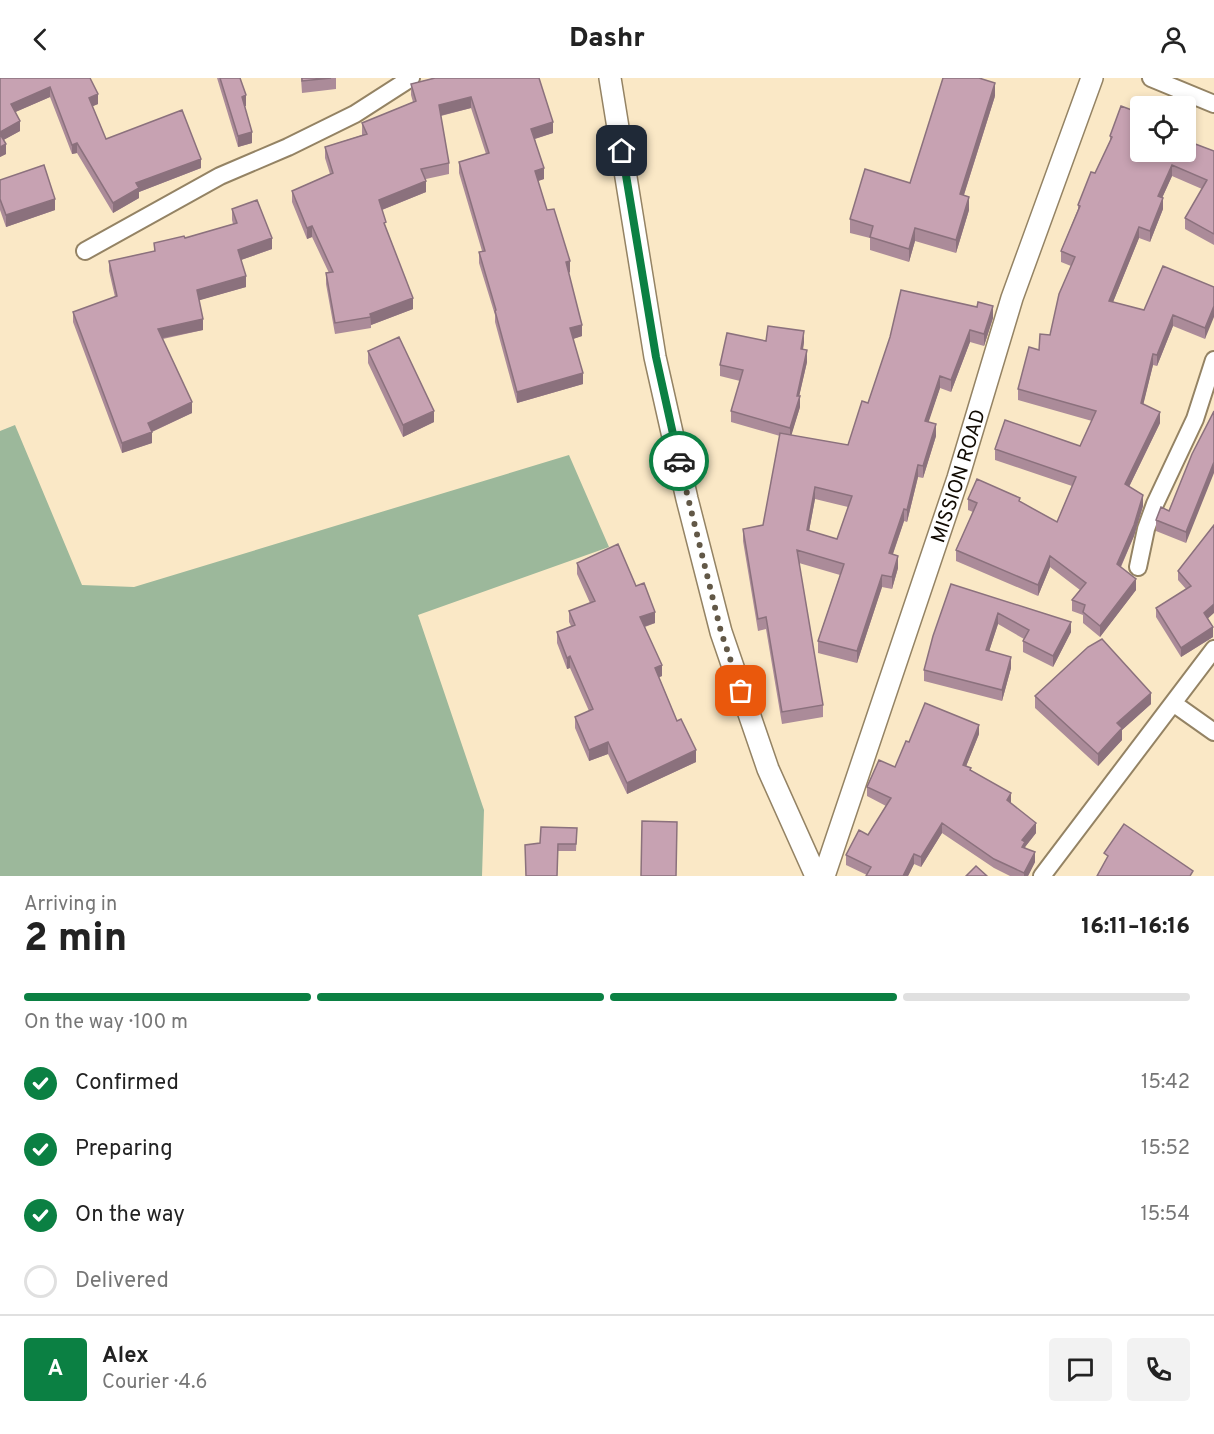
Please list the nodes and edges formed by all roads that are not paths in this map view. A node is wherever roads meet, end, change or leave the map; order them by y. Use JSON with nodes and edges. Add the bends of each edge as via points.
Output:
{"nodes":[{"id":1,"x":411,"y":78,"type":"edge"},
{"id":2,"x":609,"y":78,"type":"edge"},
{"id":3,"x":1092,"y":78,"type":"edge"},
{"id":4,"x":1151,"y":78,"type":"edge"},
{"id":5,"x":1214,"y":104,"type":"edge"},
{"id":6,"x":86,"y":251,"type":"dead end"},
{"id":7,"x":1214,"y":360,"type":"edge"},
{"id":8,"x":1138,"y":567,"type":"dead end"},
{"id":9,"x":1214,"y":649,"type":"edge"},
{"id":10,"x":1173,"y":703,"type":"junction"},
{"id":11,"x":1214,"y":732,"type":"edge"},
{"id":12,"x":816,"y":876,"type":"edge"},
{"id":13,"x":824,"y":876,"type":"edge"},
{"id":14,"x":1042,"y":876,"type":"edge"}],
"edges":[{"from":1,"to":6,"type":"street","via":[[355,114],[220,177]]},
{"from":2,"to":12,"type":"street","via":[[656,357],[721,632],[768,769]]},
{"from":3,"to":13,"type":"street","name":"MISSION ROAD","via":[[1012,298],[958,478]]},
{"from":4,"to":5,"type":"street"},
{"from":7,"to":8,"type":"street","via":[[1195,419],[1149,520]]},
{"from":9,"to":10,"type":"street"},
{"from":10,"to":11,"type":"street"},
{"from":10,"to":14,"type":"street"}]}
